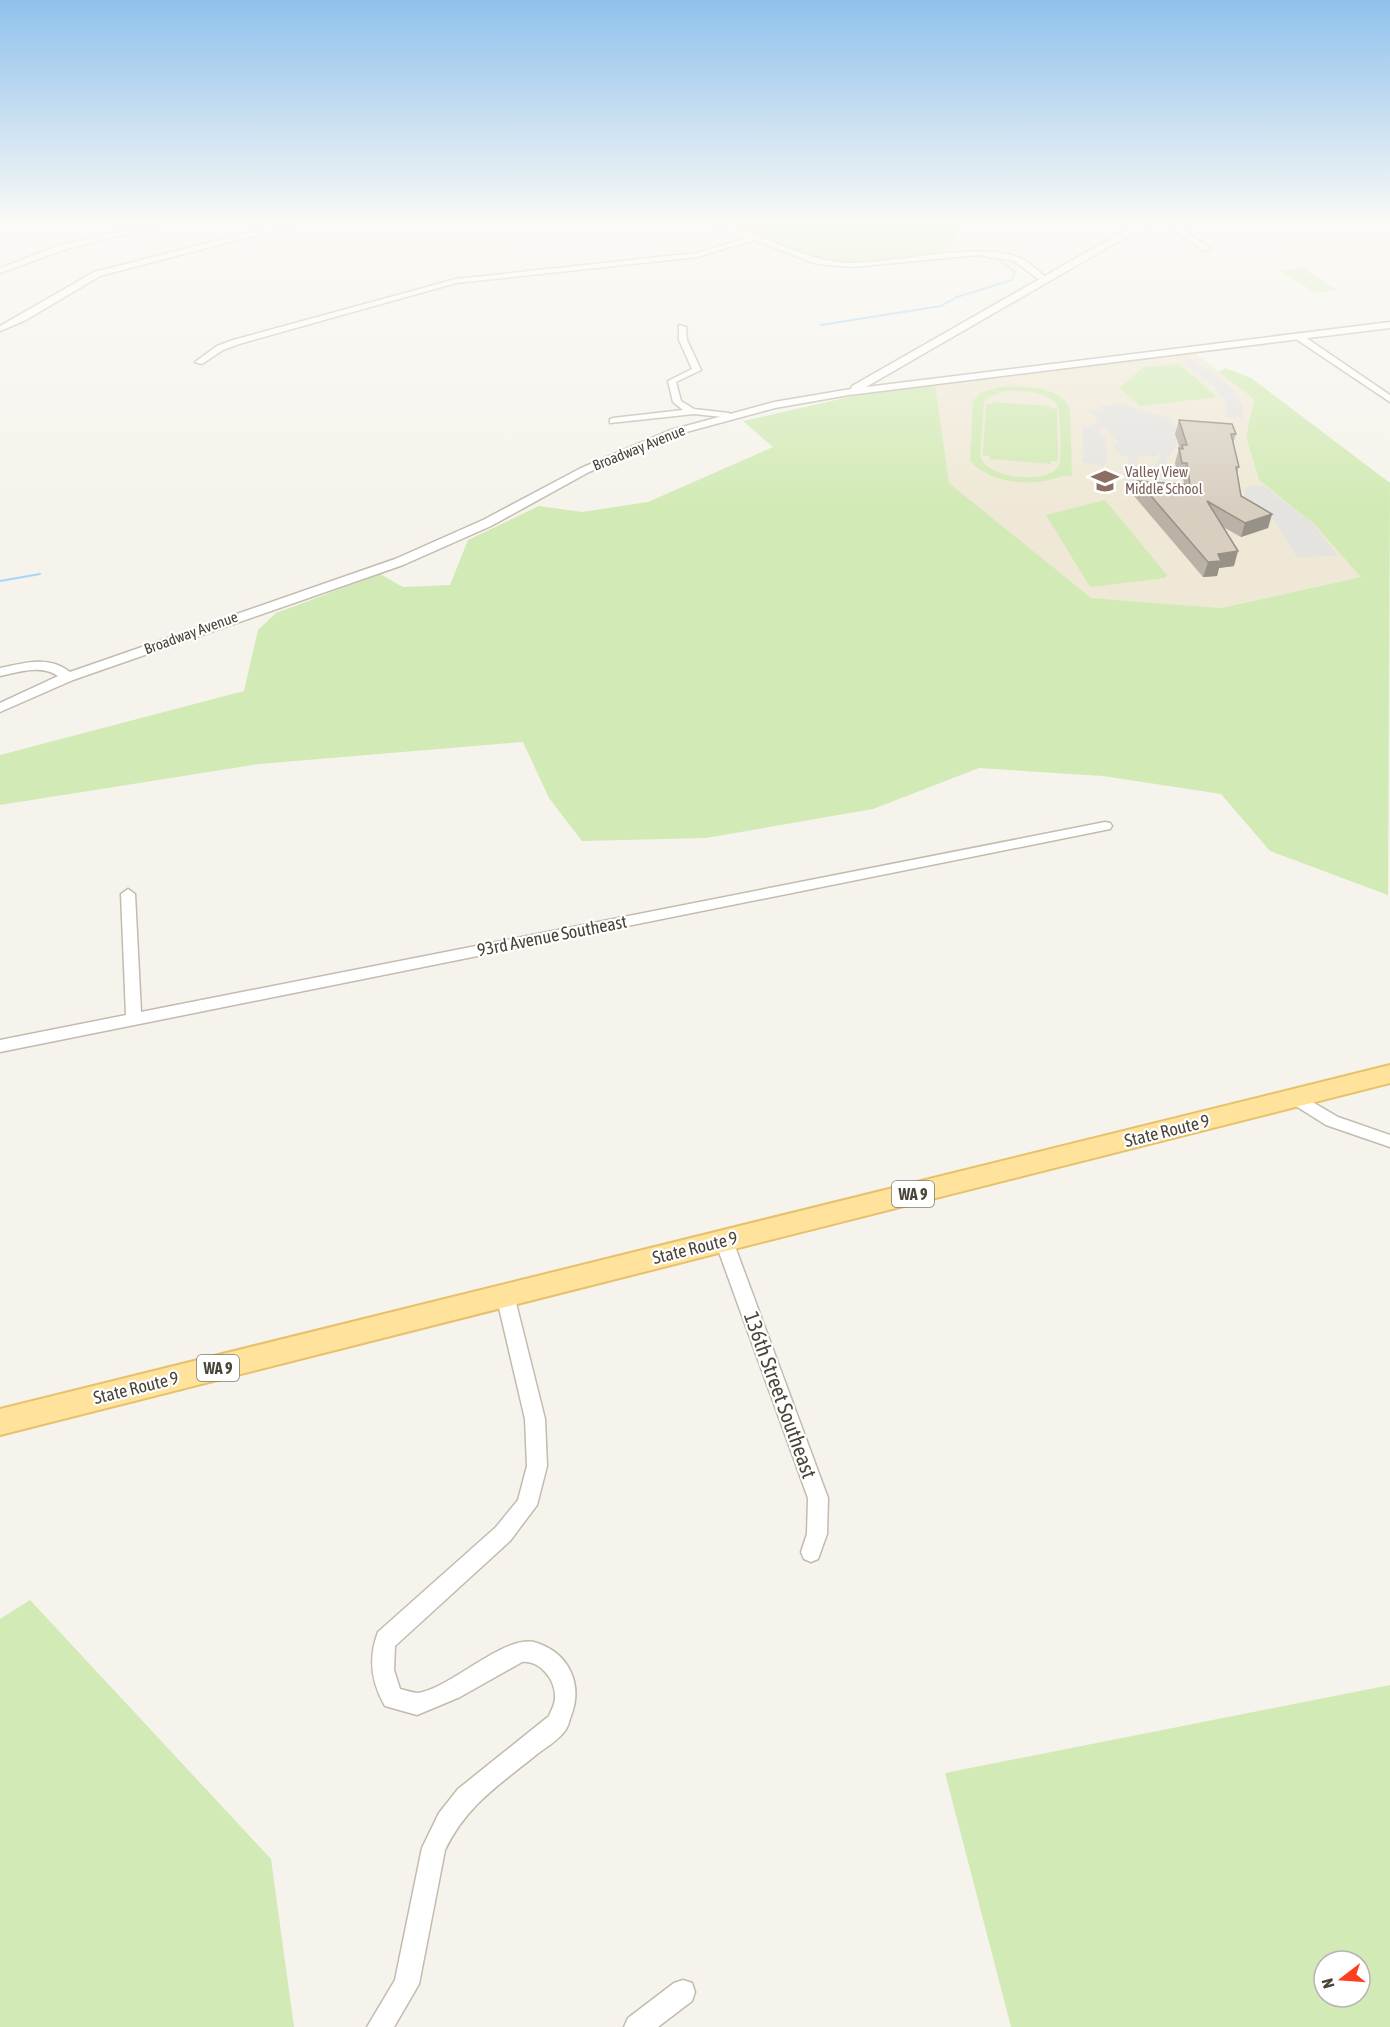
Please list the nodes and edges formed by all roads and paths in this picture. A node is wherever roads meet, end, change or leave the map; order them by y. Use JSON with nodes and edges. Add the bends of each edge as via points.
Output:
{"nodes":[{"id":1,"x":24,"y":318,"type":"edge"},
{"id":2,"x":324,"y":318,"type":"edge"},
{"id":3,"x":977,"y":318,"type":"edge"},
{"id":4,"x":1390,"y":325,"type":"edge"},
{"id":5,"x":682,"y":327,"type":"dead end"},
{"id":6,"x":0,"y":329,"type":"edge"},
{"id":7,"x":1299,"y":337,"type":"junction"},
{"id":8,"x":200,"y":362,"type":"dead end"},
{"id":9,"x":849,"y":392,"type":"junction"},
{"id":10,"x":1390,"y":399,"type":"edge"},
{"id":11,"x":692,"y":412,"type":"junction"},
{"id":12,"x":729,"y":416,"type":"junction"},
{"id":13,"x":613,"y":421,"type":"dead end"},
{"id":14,"x":0,"y":672,"type":"edge"},
{"id":15,"x":68,"y":677,"type":"junction"},
{"id":16,"x":0,"y":708,"type":"edge"},
{"id":17,"x":1105,"y":826,"type":"dead end"},
{"id":18,"x":128,"y":894,"type":"dead end"},
{"id":19,"x":134,"y":1019,"type":"junction"},
{"id":20,"x":0,"y":1046,"type":"edge"},
{"id":21,"x":1390,"y":1074,"type":"edge"},
{"id":22,"x":1297,"y":1099,"type":"junction"},
{"id":23,"x":1390,"y":1141,"type":"edge"},
{"id":24,"x":724,"y":1241,"type":"junction"},
{"id":25,"x":505,"y":1296,"type":"junction"},
{"id":26,"x":0,"y":1422,"type":"edge"},
{"id":27,"x":811,"y":1552,"type":"dead end"},
{"id":28,"x":683,"y":1992,"type":"dead end"},
{"id":29,"x":380,"y":2027,"type":"edge"},
{"id":30,"x":637,"y":2027,"type":"edge"}],
"edges":[{"from":1,"to":6,"type":"street"},
{"from":2,"to":8,"type":"street","via":[[236,342]]},
{"from":3,"to":9,"type":"street"},
{"from":4,"to":7,"type":"street","name":"Broadway Avenue"},
{"from":5,"to":11,"type":"street","via":[[683,340],[697,370],[675,378],[672,385],[683,409]]},
{"from":7,"to":9,"type":"street","name":"Broadway Avenue"},
{"from":7,"to":10,"type":"street"},
{"from":9,"to":12,"type":"street","name":"Broadway Avenue"},
{"from":11,"to":12,"type":"street"},
{"from":11,"to":13,"type":"street"},
{"from":12,"to":15,"type":"street","name":"Broadway Avenue","via":[[675,432],[585,470],[487,524],[399,562]]},
{"from":14,"to":15,"type":"street","via":[[43,664],[52,665]]},
{"from":15,"to":16,"type":"street","name":"Broadway Avenue"},
{"from":17,"to":19,"type":"street","name":"93rd Avenue Southeast"},
{"from":18,"to":19,"type":"street"},
{"from":19,"to":20,"type":"street","name":"93rd Avenue Southeast"},
{"from":21,"to":22,"type":"main road","name":"State Route 9","number":"WA 9"},
{"from":22,"to":23,"type":"street","via":[[1332,1121]]},
{"from":22,"to":24,"type":"main road","name":"State Route 9","number":"WA 9"},
{"from":24,"to":25,"type":"main road","name":"State Route 9","number":"WA 9"},
{"from":24,"to":27,"type":"street","name":"136th Street Southeast","via":[[818,1498],[817,1534]]},
{"from":25,"to":26,"type":"main road","name":"State Route 9","number":"WA 9"},
{"from":25,"to":29,"type":"street","via":[[535,1419],[537,1466],[527,1505],[503,1534],[386,1640],[381,1661],[385,1687],[393,1698],[417,1704],[529,1651],[551,1662],[560,1673],[566,1700],[557,1724],[466,1797],[447,1821],[434,1848],[407,1984]]},
{"from":28,"to":30,"type":"street"}]}
